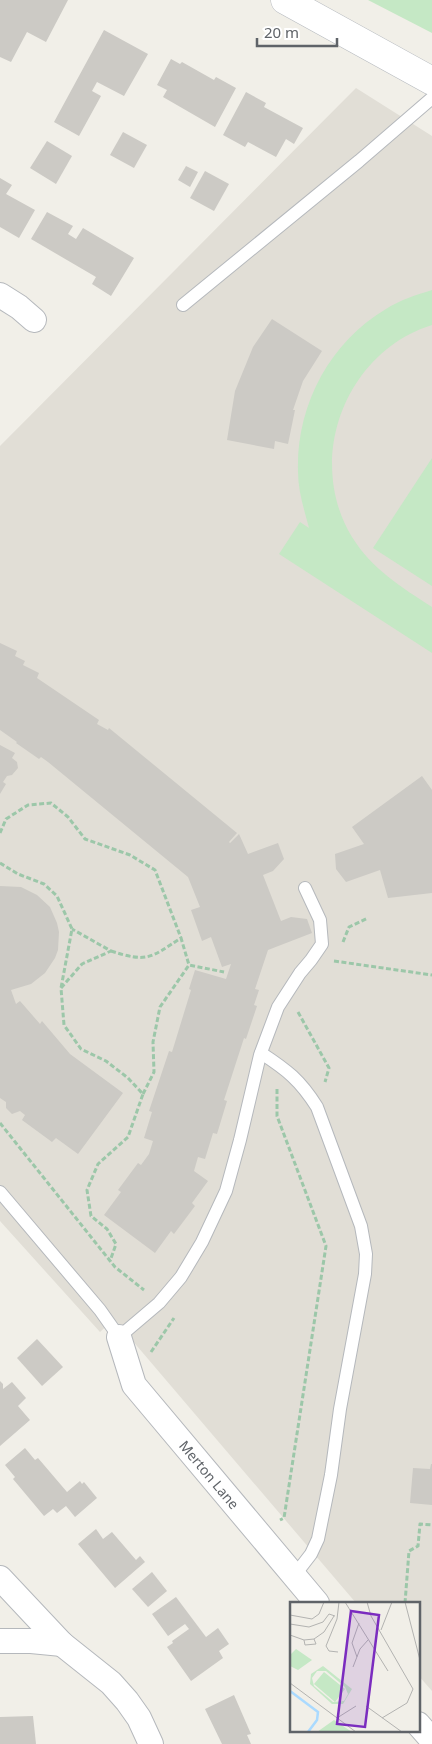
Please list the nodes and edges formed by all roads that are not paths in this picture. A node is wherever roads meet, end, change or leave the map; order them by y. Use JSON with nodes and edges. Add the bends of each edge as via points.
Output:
{"nodes":[{"id":1,"x":285,"y":0,"type":"edge"},
{"id":2,"x":432,"y":81,"type":"edge"},
{"id":3,"x":432,"y":98,"type":"edge"},
{"id":4,"x":0,"y":295,"type":"edge"},
{"id":5,"x":183,"y":305,"type":"dead end"},
{"id":6,"x":34,"y":320,"type":"dead end"},
{"id":7,"x":305,"y":888,"type":"dead end"},
{"id":8,"x":261,"y":1053,"type":"junction"},
{"id":9,"x":0,"y":1192,"type":"edge"},
{"id":10,"x":119,"y":1337,"type":"junction"},
{"id":11,"x":294,"y":1576,"type":"junction"},
{"id":12,"x":0,"y":1578,"type":"edge"},
{"id":13,"x":316,"y":1602,"type":"edge"},
{"id":14,"x":0,"y":1641,"type":"edge"},
{"id":15,"x":62,"y":1644,"type":"junction"},
{"id":16,"x":420,"y":1726,"type":"edge"},
{"id":17,"x":432,"y":1740,"type":"edge"},
{"id":18,"x":151,"y":1744,"type":"edge"}],
"edges":[{"from":1,"to":2,"type":"main road"},
{"from":3,"to":5,"type":"lane"},
{"from":4,"to":6,"type":"street"},
{"from":7,"to":8,"type":"lane","via":[[320,920],[322,944],[278,1007]]},
{"from":8,"to":10,"type":"lane","via":[[226,1191],[202,1242],[159,1302]]},
{"from":8,"to":11,"type":"lane","via":[[287,1070],[317,1107],[361,1226],[366,1254],[318,1539]]},
{"from":9,"to":10,"type":"lane"},
{"from":10,"to":11,"type":"street","name":"Merton Lane","via":[[134,1385]]},
{"from":11,"to":13,"type":"street","name":"Merton Lane"},
{"from":12,"to":15,"type":"street"},
{"from":14,"to":15,"type":"street"},
{"from":15,"to":18,"type":"street","via":[[111,1683],[127,1701]]},
{"from":16,"to":17,"type":"street"}]}
